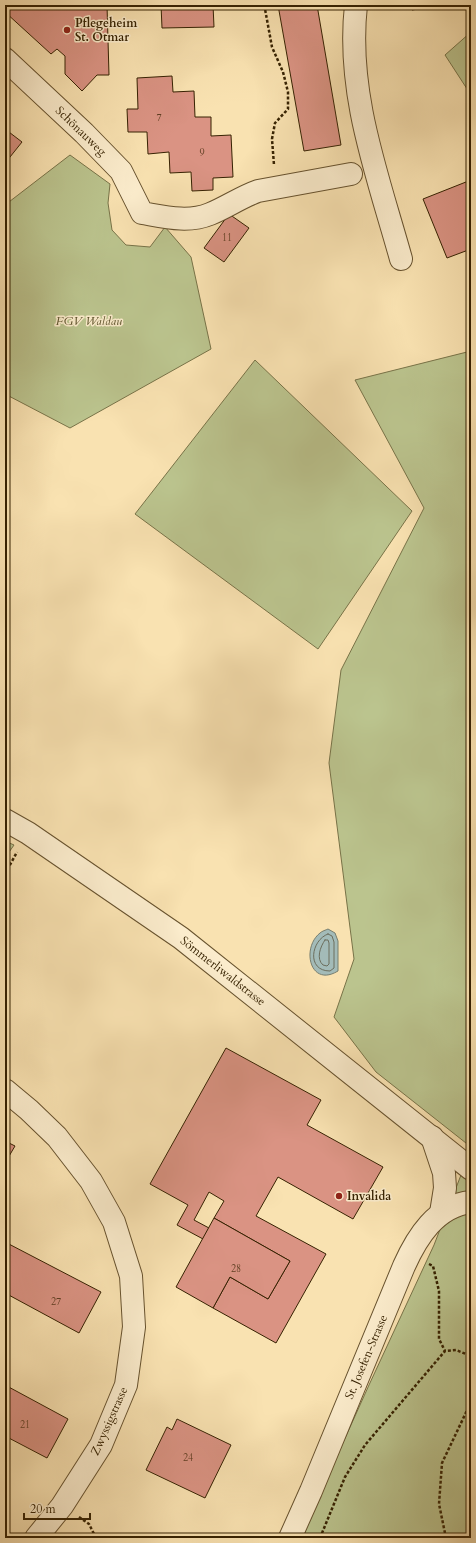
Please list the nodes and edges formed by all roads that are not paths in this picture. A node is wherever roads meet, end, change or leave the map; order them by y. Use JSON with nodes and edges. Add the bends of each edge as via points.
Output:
{"nodes":[{"id":1,"x":356,"y":5,"type":"edge"},
{"id":2,"x":6,"y":64,"type":"edge"},
{"id":3,"x":351,"y":174,"type":"dead end"},
{"id":4,"x":401,"y":259,"type":"dead end"},
{"id":5,"x":5,"y":820,"type":"edge"},
{"id":6,"x":5,"y":1090,"type":"edge"},
{"id":7,"x":432,"y":1136,"type":"junction"},
{"id":8,"x":471,"y":1169,"type":"edge"},
{"id":9,"x":471,"y":1202,"type":"edge"},
{"id":10,"x":441,"y":1213,"type":"junction"},
{"id":11,"x":36,"y":1538,"type":"edge"},
{"id":12,"x":290,"y":1538,"type":"edge"}],
"edges":[{"from":1,"to":4,"type":"street","via":[[354,65],[364,126]]},
{"from":2,"to":3,"type":"street","name":"Schönauweg","via":[[84,133],[121,171],[142,213],[174,219],[209,215],[258,191]]},
{"from":5,"to":7,"type":"street","name":"Sömmerliwaldstrasse","via":[[28,833],[181,938]]},
{"from":6,"to":11,"type":"street","name":"Zwyssigstrasse","via":[[57,1137],[91,1180],[114,1222],[131,1276],[134,1327],[126,1385],[101,1445],[62,1506]]},
{"from":7,"to":8,"type":"street","name":"Sömmerliwaldstrasse"},
{"from":7,"to":10,"type":"street","via":[[444,1173],[445,1188]]},
{"from":9,"to":10,"type":"street","name":"St. Josefen-Strasse","via":[[462,1203]]},
{"from":10,"to":12,"type":"street","name":"St. Josefen-Strasse","via":[[430,1222],[419,1237],[404,1266]]}]}
